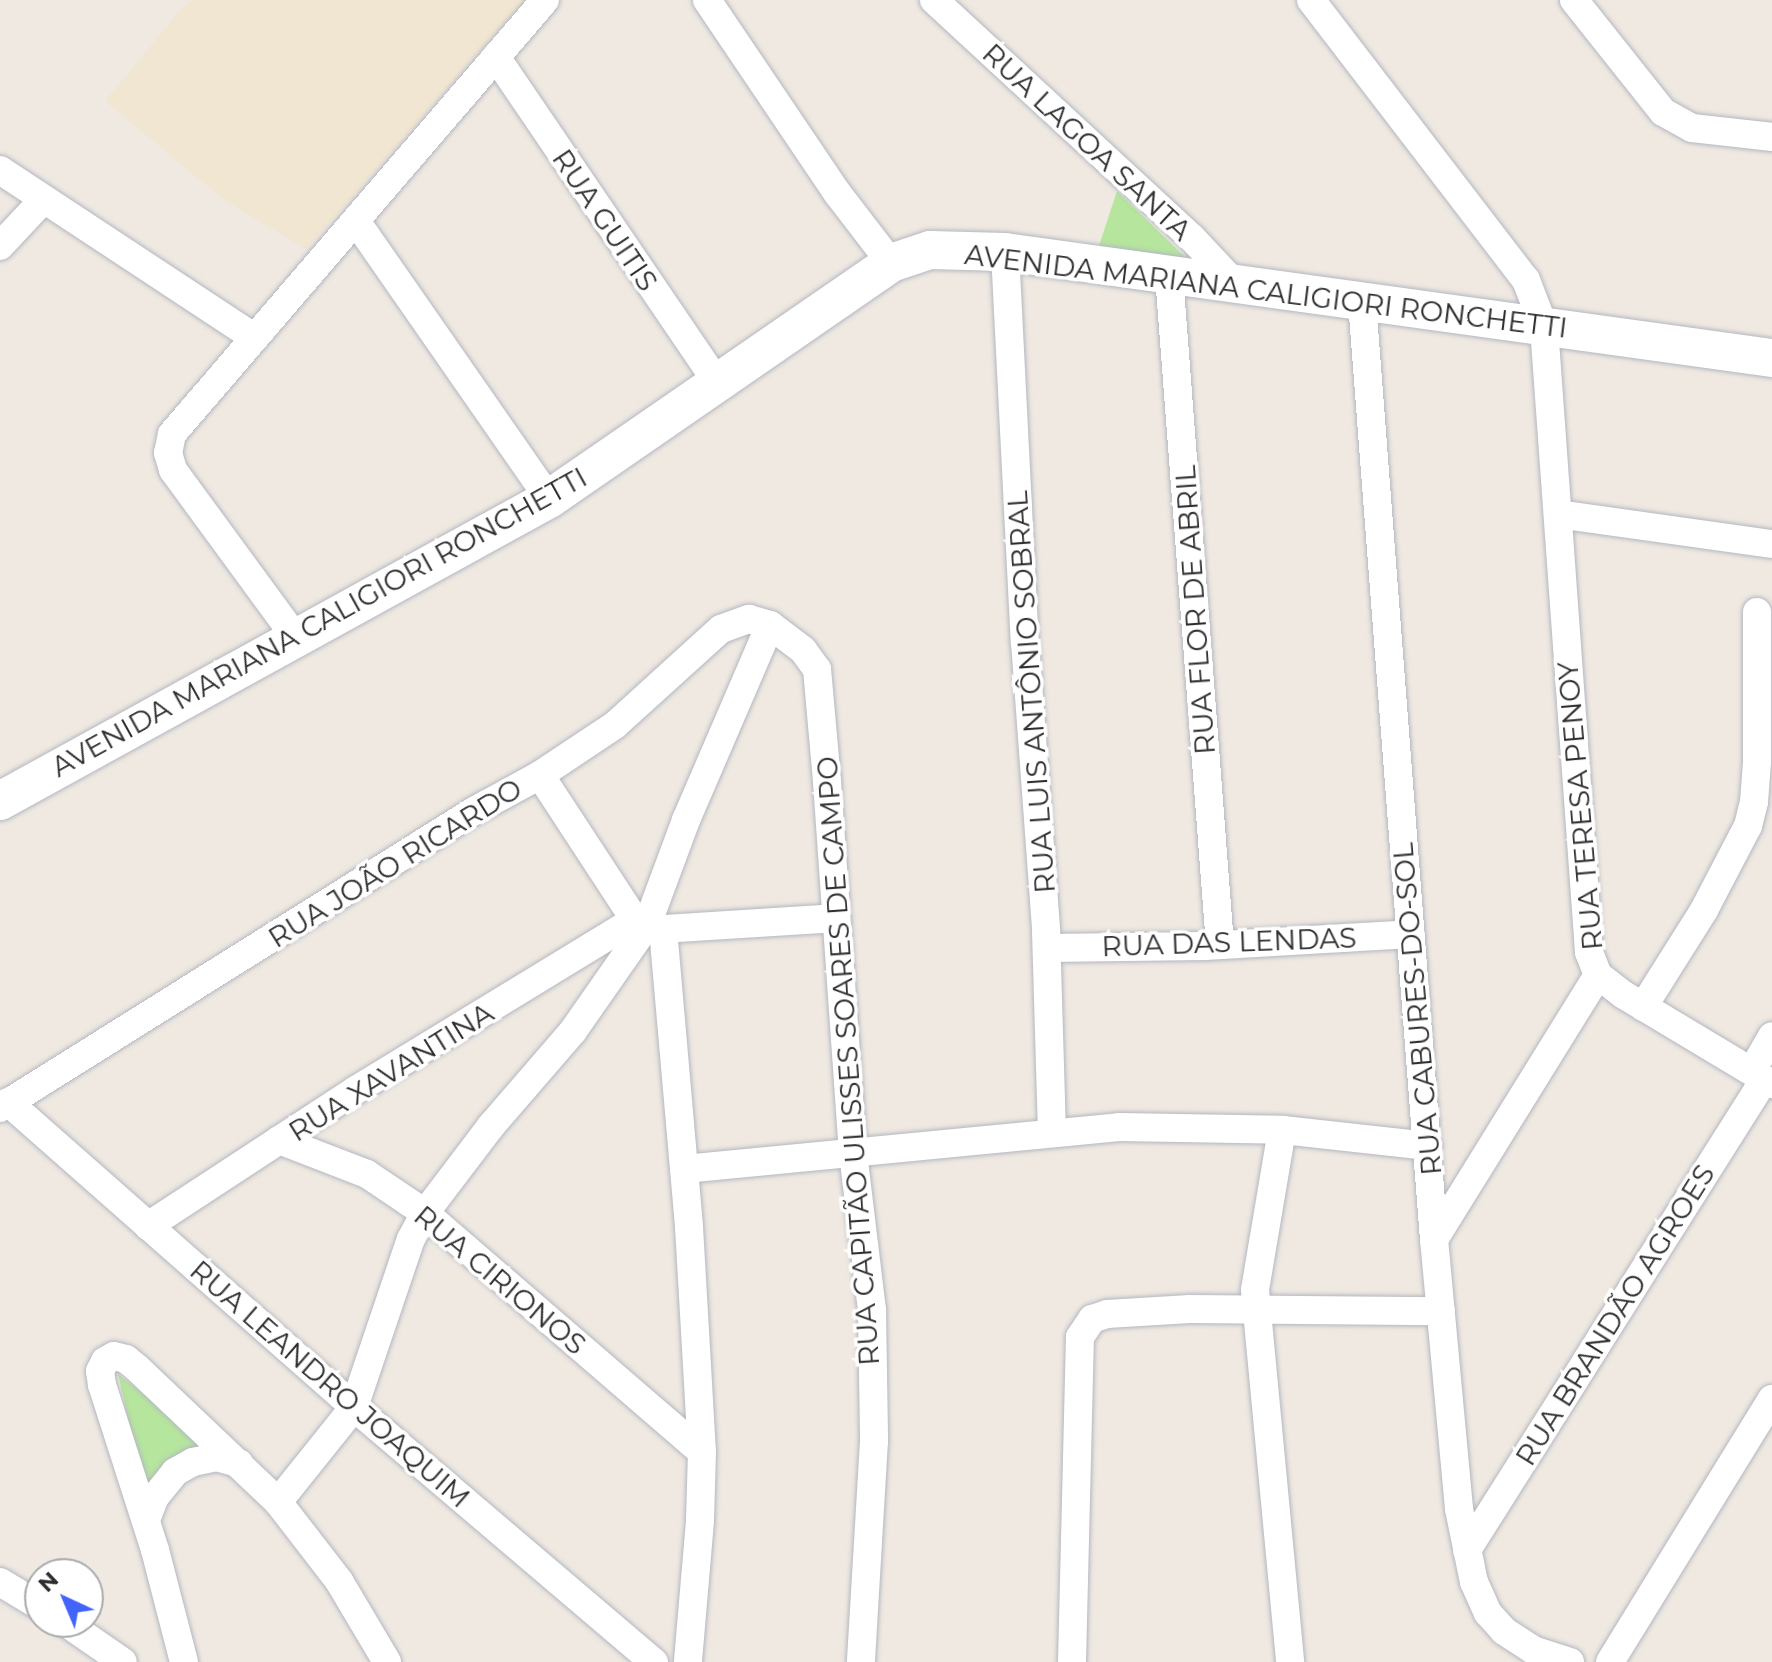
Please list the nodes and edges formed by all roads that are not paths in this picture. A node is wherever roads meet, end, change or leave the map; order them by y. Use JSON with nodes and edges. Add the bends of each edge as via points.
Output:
{"nodes":[{"id":1,"x":545,"y":0,"type":"edge"},
{"id":2,"x":707,"y":0,"type":"edge"},
{"id":3,"x":934,"y":0,"type":"edge"},
{"id":4,"x":1311,"y":0,"type":"edge"},
{"id":5,"x":1574,"y":0,"type":"edge"},
{"id":6,"x":496,"y":57,"type":"junction"},
{"id":7,"x":1772,"y":137,"type":"edge"},
{"id":8,"x":0,"y":170,"type":"edge"},
{"id":9,"x":44,"y":199,"type":"junction"},
{"id":10,"x":356,"y":221,"type":"junction"},
{"id":11,"x":0,"y":246,"type":"edge"},
{"id":12,"x":1005,"y":252,"type":"junction"},
{"id":13,"x":891,"y":263,"type":"junction"},
{"id":14,"x":1169,"y":275,"type":"junction"},
{"id":15,"x":1237,"y":286,"type":"junction"},
{"id":16,"x":1362,"y":302,"type":"junction"},
{"id":17,"x":1544,"y":327,"type":"junction"},
{"id":18,"x":253,"y":337,"type":"junction"},
{"id":19,"x":1772,"y":358,"type":"edge"},
{"id":20,"x":717,"y":382,"type":"junction"},
{"id":21,"x":549,"y":499,"type":"junction"},
{"id":22,"x":1558,"y":514,"type":"junction"},
{"id":23,"x":1772,"y":544,"type":"edge"},
{"id":24,"x":1757,"y":612,"type":"dead end"},
{"id":25,"x":770,"y":625,"type":"junction"},
{"id":26,"x":296,"y":638,"type":"junction"},
{"id":27,"x":540,"y":775,"type":"junction"},
{"id":28,"x":0,"y":801,"type":"edge"},
{"id":29,"x":836,"y":918,"type":"junction"},
{"id":30,"x":648,"y":925,"type":"junction"},
{"id":31,"x":1411,"y":934,"type":"junction"},
{"id":32,"x":1220,"y":945,"type":"junction"},
{"id":33,"x":1047,"y":948,"type":"junction"},
{"id":34,"x":1598,"y":975,"type":"junction"},
{"id":35,"x":1643,"y":1007,"type":"junction"},
{"id":36,"x":1767,"y":1064,"type":"edge"},
{"id":37,"x":4,"y":1105,"type":"edge"},
{"id":38,"x":1282,"y":1130,"type":"junction"},
{"id":39,"x":1052,"y":1132,"type":"junction"},
{"id":40,"x":279,"y":1140,"type":"junction"},
{"id":41,"x":1428,"y":1146,"type":"junction"},
{"id":42,"x":853,"y":1153,"type":"junction"},
{"id":43,"x":684,"y":1169,"type":"junction"},
{"id":44,"x":425,"y":1213,"type":"junction"},
{"id":45,"x":148,"y":1226,"type":"junction"},
{"id":46,"x":1434,"y":1239,"type":"junction"},
{"id":47,"x":1256,"y":1311,"type":"junction"},
{"id":48,"x":1441,"y":1311,"type":"junction"},
{"id":49,"x":1772,"y":1399,"type":"edge"},
{"id":50,"x":354,"y":1407,"type":"junction"},
{"id":51,"x":702,"y":1452,"type":"junction"},
{"id":52,"x":239,"y":1463,"type":"junction"},
{"id":53,"x":278,"y":1502,"type":"junction"},
{"id":54,"x":146,"y":1520,"type":"junction"},
{"id":55,"x":1467,"y":1550,"type":"junction"},
{"id":56,"x":0,"y":1582,"type":"edge"},
{"id":57,"x":24,"y":1596,"type":"edge"},
{"id":58,"x":88,"y":1638,"type":"edge"},
{"id":59,"x":123,"y":1662,"type":"edge"},
{"id":60,"x":184,"y":1662,"type":"edge"},
{"id":61,"x":387,"y":1662,"type":"edge"},
{"id":62,"x":654,"y":1662,"type":"edge"},
{"id":63,"x":688,"y":1662,"type":"edge"},
{"id":64,"x":861,"y":1662,"type":"edge"},
{"id":65,"x":1072,"y":1662,"type":"edge"},
{"id":66,"x":1290,"y":1662,"type":"edge"},
{"id":67,"x":1570,"y":1662,"type":"edge"},
{"id":68,"x":1610,"y":1662,"type":"edge"}],
"edges":[{"from":1,"to":6,"type":"street"},
{"from":2,"to":13,"type":"street"},
{"from":3,"to":15,"type":"street","name":"RUA LAGOA SANTA","via":[[1192,238]]},
{"from":4,"to":17,"type":"street","name":"RUA TERESA PENOY","via":[[1526,280]]},
{"from":5,"to":7,"type":"street","via":[[1663,112],[1692,128]]},
{"from":6,"to":10,"type":"street"},
{"from":6,"to":20,"type":"street","name":"RUA GUITIS"},
{"from":8,"to":9,"type":"street"},
{"from":9,"to":11,"type":"street"},
{"from":9,"to":18,"type":"street"},
{"from":10,"to":18,"type":"street"},
{"from":10,"to":21,"type":"street"},
{"from":12,"to":13,"type":"street","name":"AVENIDA MARIANA CALIGIORI RONCHETTI","via":[[930,250]]},
{"from":12,"to":14,"type":"street","name":"AVENIDA MARIANA CALIGIORI RONCHETTI"},
{"from":12,"to":33,"type":"street","name":"RUA LUIS ANTÔNIO SOBRAL"},
{"from":13,"to":20,"type":"street","name":"AVENIDA MARIANA CALIGIORI RONCHETTI"},
{"from":14,"to":15,"type":"street","name":"AVENIDA MARIANA CALIGIORI RONCHETTI"},
{"from":14,"to":32,"type":"street","name":"RUA FLOR DE ABRIL"},
{"from":15,"to":16,"type":"street","name":"AVENIDA MARIANA CALIGIORI RONCHETTI"},
{"from":16,"to":17,"type":"street","name":"AVENIDA MARIANA CALIGIORI RONCHETTI"},
{"from":16,"to":31,"type":"street","name":"RUA CABURES-DO-SOL"},
{"from":17,"to":19,"type":"street","name":"AVENIDA MARIANA CALIGIORI RONCHETTI"},
{"from":17,"to":22,"type":"street","name":"RUA TERESA PENOY"},
{"from":18,"to":26,"type":"street","via":[[172,434],[168,453],[173,470]]},
{"from":20,"to":21,"type":"street","name":"AVENIDA MARIANA CALIGIORI RONCHETTI"},
{"from":21,"to":26,"type":"street","name":"AVENIDA MARIANA CALIGIORI RONCHETTI"},
{"from":22,"to":23,"type":"street"},
{"from":22,"to":34,"type":"street","name":"RUA TERESA PENOY","via":[[1589,952]]},
{"from":24,"to":35,"type":"street","via":[[1757,762],[1748,826],[1704,910]]},
{"from":25,"to":27,"type":"street","name":"RUA JOÃO RICARDO","via":[[749,619],[721,629],[615,725]]},
{"from":25,"to":29,"type":"street","name":"RUA CAPITÃO ULISSES SOARES DE CAMPO","via":[[803,650],[817,669]]},
{"from":25,"to":30,"type":"street","via":[[686,820]]},
{"from":26,"to":28,"type":"street","name":"AVENIDA MARIANA CALIGIORI RONCHETTI"},
{"from":27,"to":30,"type":"street"},
{"from":27,"to":37,"type":"street","name":"RUA JOÃO RICARDO"},
{"from":29,"to":30,"type":"street","name":"RUA XAVANTINA"},
{"from":29,"to":42,"type":"street","name":"RUA CAPITÃO ULISSES SOARES DE CAMPO"},
{"from":30,"to":40,"type":"street","name":"RUA XAVANTINA"},
{"from":30,"to":43,"type":"street"},
{"from":30,"to":44,"type":"street","via":[[573,1031]]},
{"from":31,"to":32,"type":"street","name":"RUA DAS LENDAS"},
{"from":31,"to":41,"type":"street","name":"RUA CABURES-DO-SOL"},
{"from":32,"to":33,"type":"street","name":"RUA DAS LENDAS"},
{"from":33,"to":39,"type":"street","name":"RUA LUIS ANTÔNIO SOBRAL"},
{"from":34,"to":35,"type":"street"},
{"from":34,"to":46,"type":"street","name":"RUA TERESA PENOY"},
{"from":35,"to":36,"type":"street"},
{"from":36,"to":55,"type":"street","name":"RUA BRANDÃO AGROES"},
{"from":37,"to":45,"type":"street","name":"RUA LEANDRO JOAQUIM"},
{"from":38,"to":39,"type":"street","via":[[1177,1126]]},
{"from":38,"to":41,"type":"street"},
{"from":38,"to":47,"type":"street"},
{"from":39,"to":42,"type":"street"},
{"from":40,"to":44,"type":"street","name":"RUA CIRIONOS","via":[[367,1174]]},
{"from":40,"to":45,"type":"street","name":"RUA XAVANTINA"},
{"from":41,"to":46,"type":"street","name":"RUA CABURES-DO-SOL"},
{"from":42,"to":43,"type":"street"},
{"from":42,"to":64,"type":"street","name":"RUA CAPITÃO ULISSES SOARES DE CAMPO","via":[[872,1309],[874,1441]]},
{"from":43,"to":51,"type":"street"},
{"from":44,"to":50,"type":"street","via":[[408,1246]]},
{"from":44,"to":51,"type":"street","name":"RUA CIRIONOS"},
{"from":45,"to":50,"type":"street","name":"RUA LEANDRO JOAQUIM"},
{"from":46,"to":48,"type":"street","name":"RUA CABURES-DO-SOL"},
{"from":47,"to":48,"type":"street"},
{"from":47,"to":65,"type":"street","via":[[1107,1314],[1092,1319],[1080,1337]]},
{"from":47,"to":66,"type":"street"},
{"from":48,"to":55,"type":"street","name":"RUA CABURES-DO-SOL"},
{"from":49,"to":68,"type":"street"},
{"from":50,"to":53,"type":"street"},
{"from":50,"to":62,"type":"street","name":"RUA LEANDRO JOAQUIM"},
{"from":51,"to":63,"type":"street"},
{"from":52,"to":53,"type":"street"},
{"from":52,"to":54,"type":"street","via":[[216,1457],[175,1472],[155,1497]]},
{"from":52,"to":54,"type":"street","via":[[126,1359],[114,1356],[105,1361],[102,1385]]},
{"from":53,"to":61,"type":"street","via":[[339,1581]]},
{"from":54,"to":60,"type":"street"},
{"from":55,"to":67,"type":"street","name":"RUA CABURES-DO-SOL","via":[[1488,1613],[1504,1631],[1533,1650]]},
{"from":56,"to":57,"type":"street"},
{"from":58,"to":59,"type":"street"}]}
